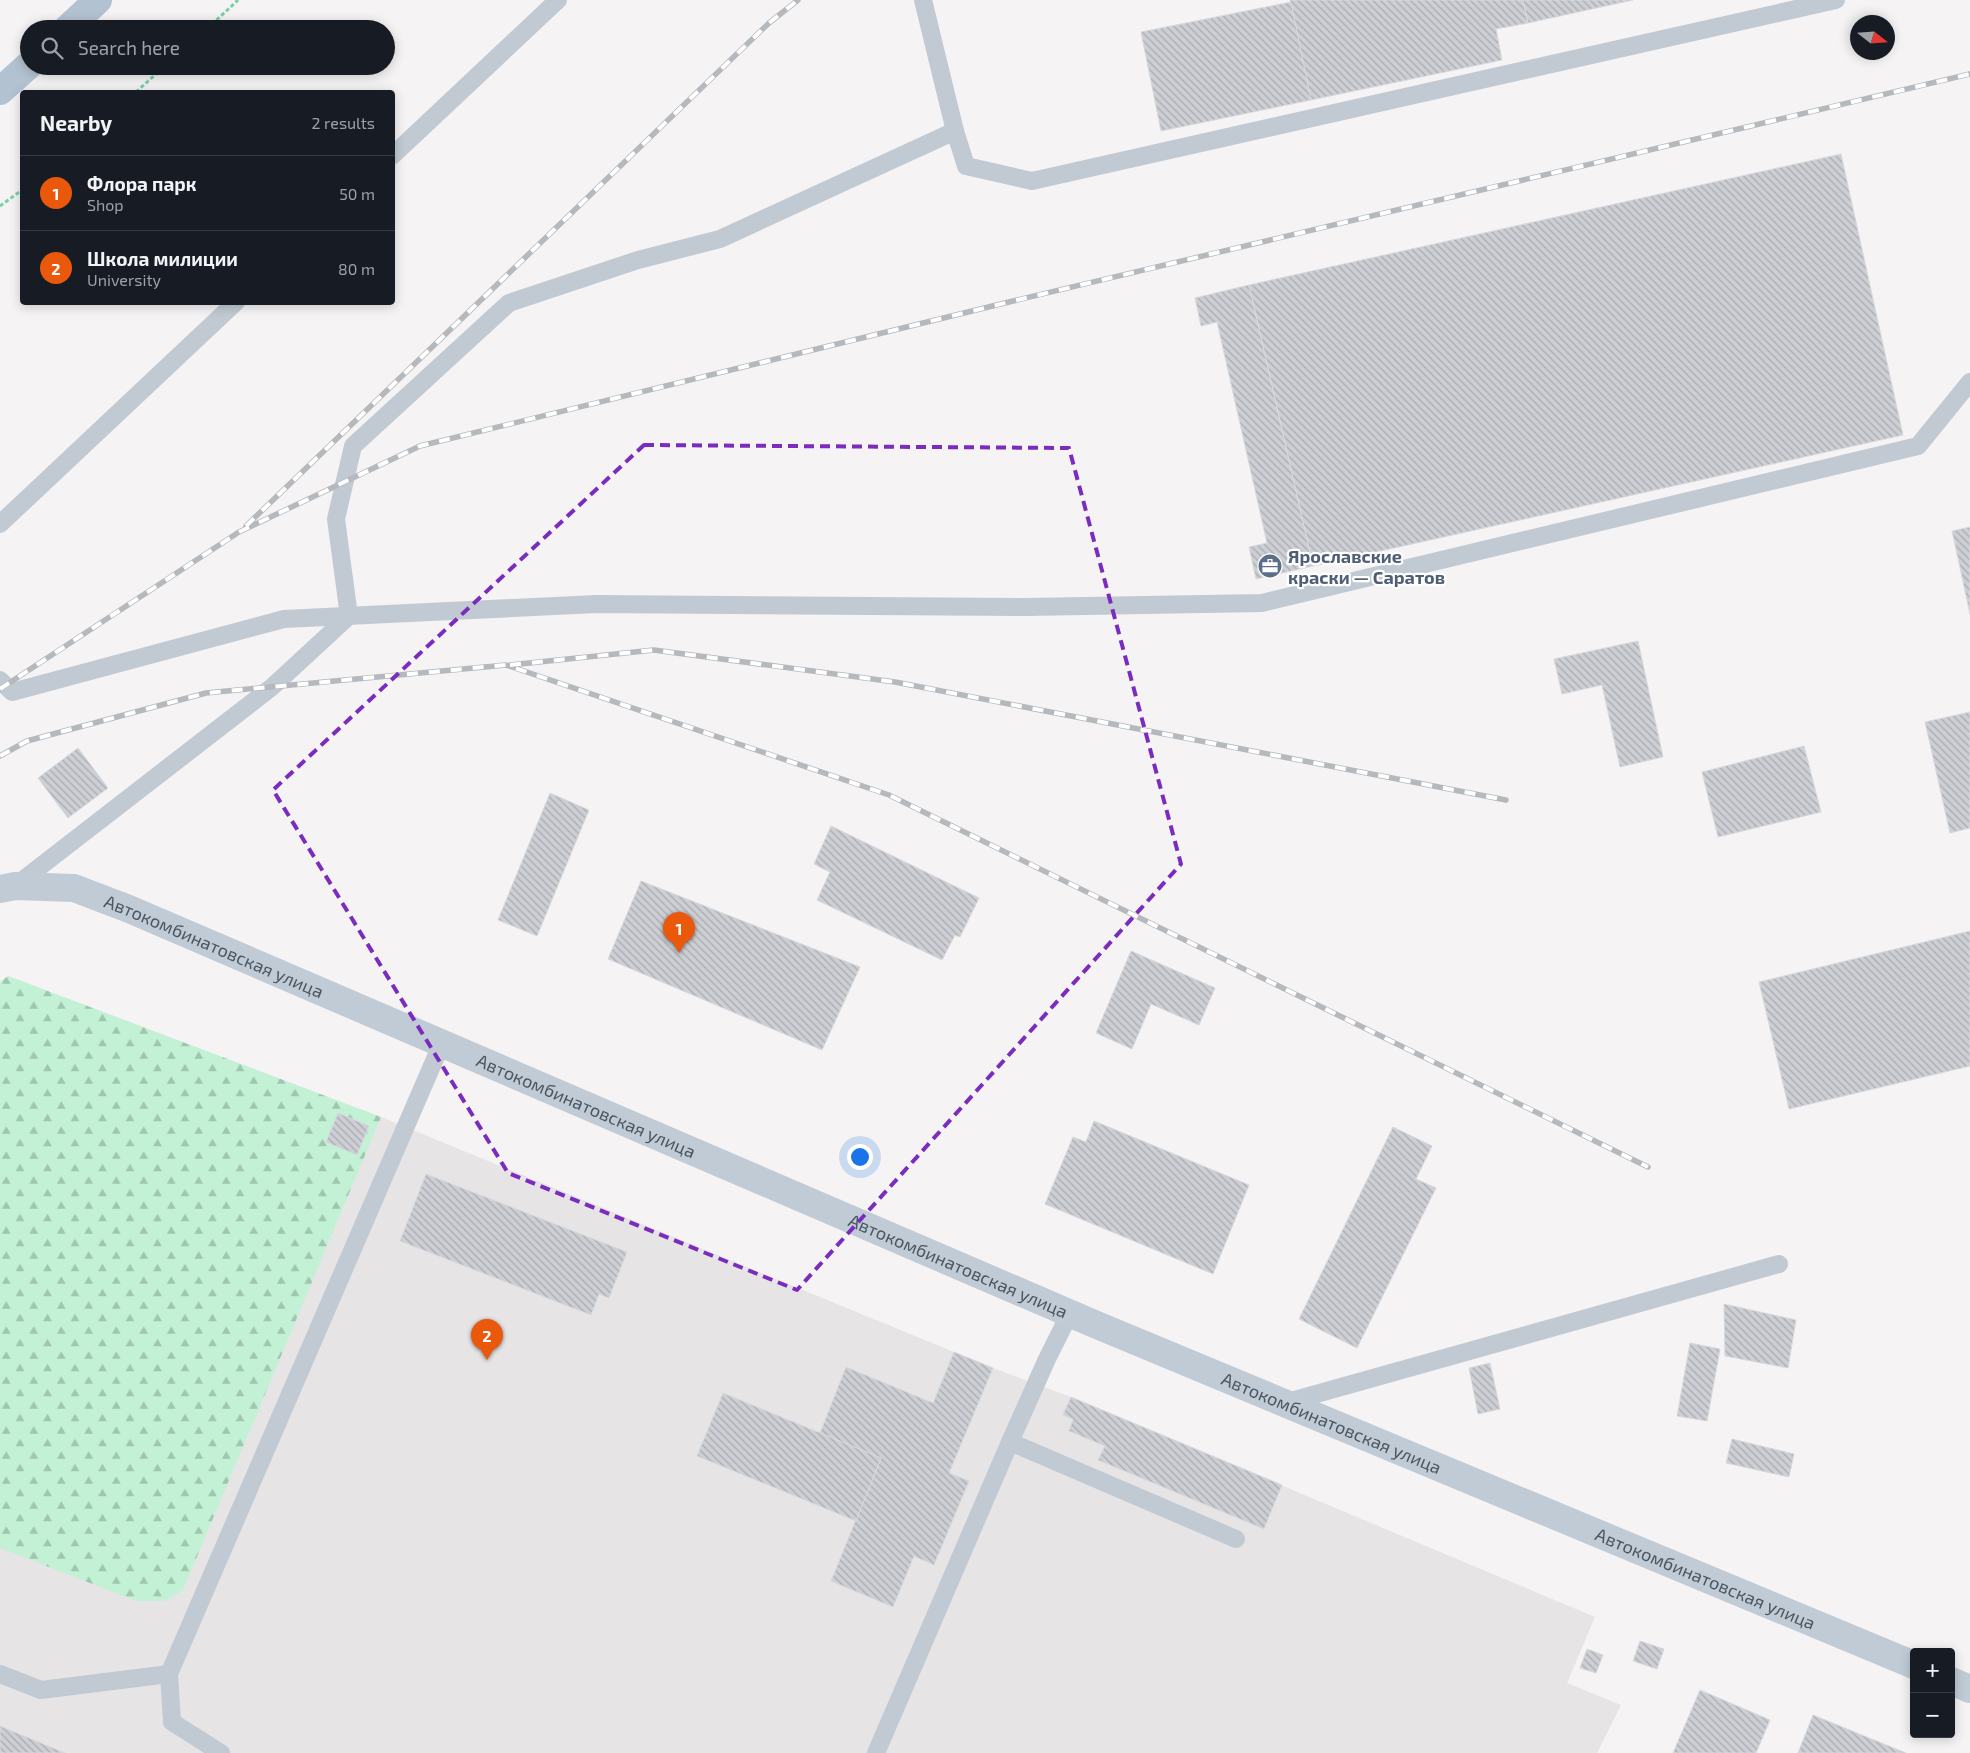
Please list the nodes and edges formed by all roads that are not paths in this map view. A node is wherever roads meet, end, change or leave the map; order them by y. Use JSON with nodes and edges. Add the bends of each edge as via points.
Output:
{"nodes":[{"id":1,"x":98,"y":0,"type":"edge"},
{"id":2,"x":558,"y":0,"type":"edge"},
{"id":3,"x":923,"y":0,"type":"edge"},
{"id":4,"x":1836,"y":0,"type":"edge"},
{"id":5,"x":77,"y":20,"type":"edge"},
{"id":6,"x":20,"y":73,"type":"edge"},
{"id":7,"x":0,"y":92,"type":"edge"},
{"id":8,"x":955,"y":131,"type":"junction"},
{"id":9,"x":395,"y":153,"type":"edge"},
{"id":10,"x":233,"y":305,"type":"edge"},
{"id":11,"x":1970,"y":382,"type":"edge"},
{"id":12,"x":0,"y":524,"type":"edge"},
{"id":13,"x":349,"y":616,"type":"junction"},
{"id":14,"x":0,"y":680,"type":"edge"},
{"id":15,"x":8,"y":887,"type":"edge"},
{"id":16,"x":441,"y":1045,"type":"junction"},
{"id":17,"x":1779,"y":1264,"type":"dead end"},
{"id":18,"x":1070,"y":1313,"type":"junction"},
{"id":19,"x":1284,"y":1403,"type":"junction"},
{"id":20,"x":1010,"y":1442,"type":"junction"},
{"id":21,"x":1236,"y":1539,"type":"dead end"},
{"id":22,"x":1910,"y":1663,"type":"edge"},
{"id":23,"x":0,"y":1674,"type":"edge"},
{"id":24,"x":169,"y":1674,"type":"junction"},
{"id":25,"x":1955,"y":1683,"type":"edge"},
{"id":26,"x":1970,"y":1689,"type":"edge"},
{"id":27,"x":220,"y":1753,"type":"edge"},
{"id":28,"x":876,"y":1753,"type":"edge"}],
"edges":[{"from":1,"to":5,"type":"main road"},
{"from":2,"to":9,"type":"lane"},
{"from":3,"to":8,"type":"lane"},
{"from":4,"to":8,"type":"lane","via":[[1032,182],[966,166]]},
{"from":6,"to":7,"type":"main road"},
{"from":8,"to":13,"type":"lane","via":[[720,239],[638,260],[509,303],[353,446],[336,519]]},
{"from":10,"to":12,"type":"lane"},
{"from":11,"to":13,"type":"lane","via":[[1918,446],[1262,603],[1026,607],[596,604]]},
{"from":13,"to":14,"type":"lane","via":[[284,619],[12,692]]},
{"from":13,"to":15,"type":"lane","via":[[272,687]]},
{"from":15,"to":16,"type":"street","name":"Автокомбинатовская улица","via":[[74,888]]},
{"from":16,"to":18,"type":"street","name":"Автокомбинатовская улица"},
{"from":16,"to":24,"type":"lane"},
{"from":17,"to":19,"type":"lane"},
{"from":18,"to":19,"type":"street","name":"Автокомбинатовская улица"},
{"from":18,"to":20,"type":"lane"},
{"from":19,"to":22,"type":"street","name":"Автокомбинатовская улица"},
{"from":20,"to":21,"type":"lane"},
{"from":20,"to":28,"type":"lane"},
{"from":23,"to":24,"type":"lane","via":[[41,1690]]},
{"from":24,"to":27,"type":"lane","via":[[172,1722]]},
{"from":25,"to":26,"type":"street"}]}
